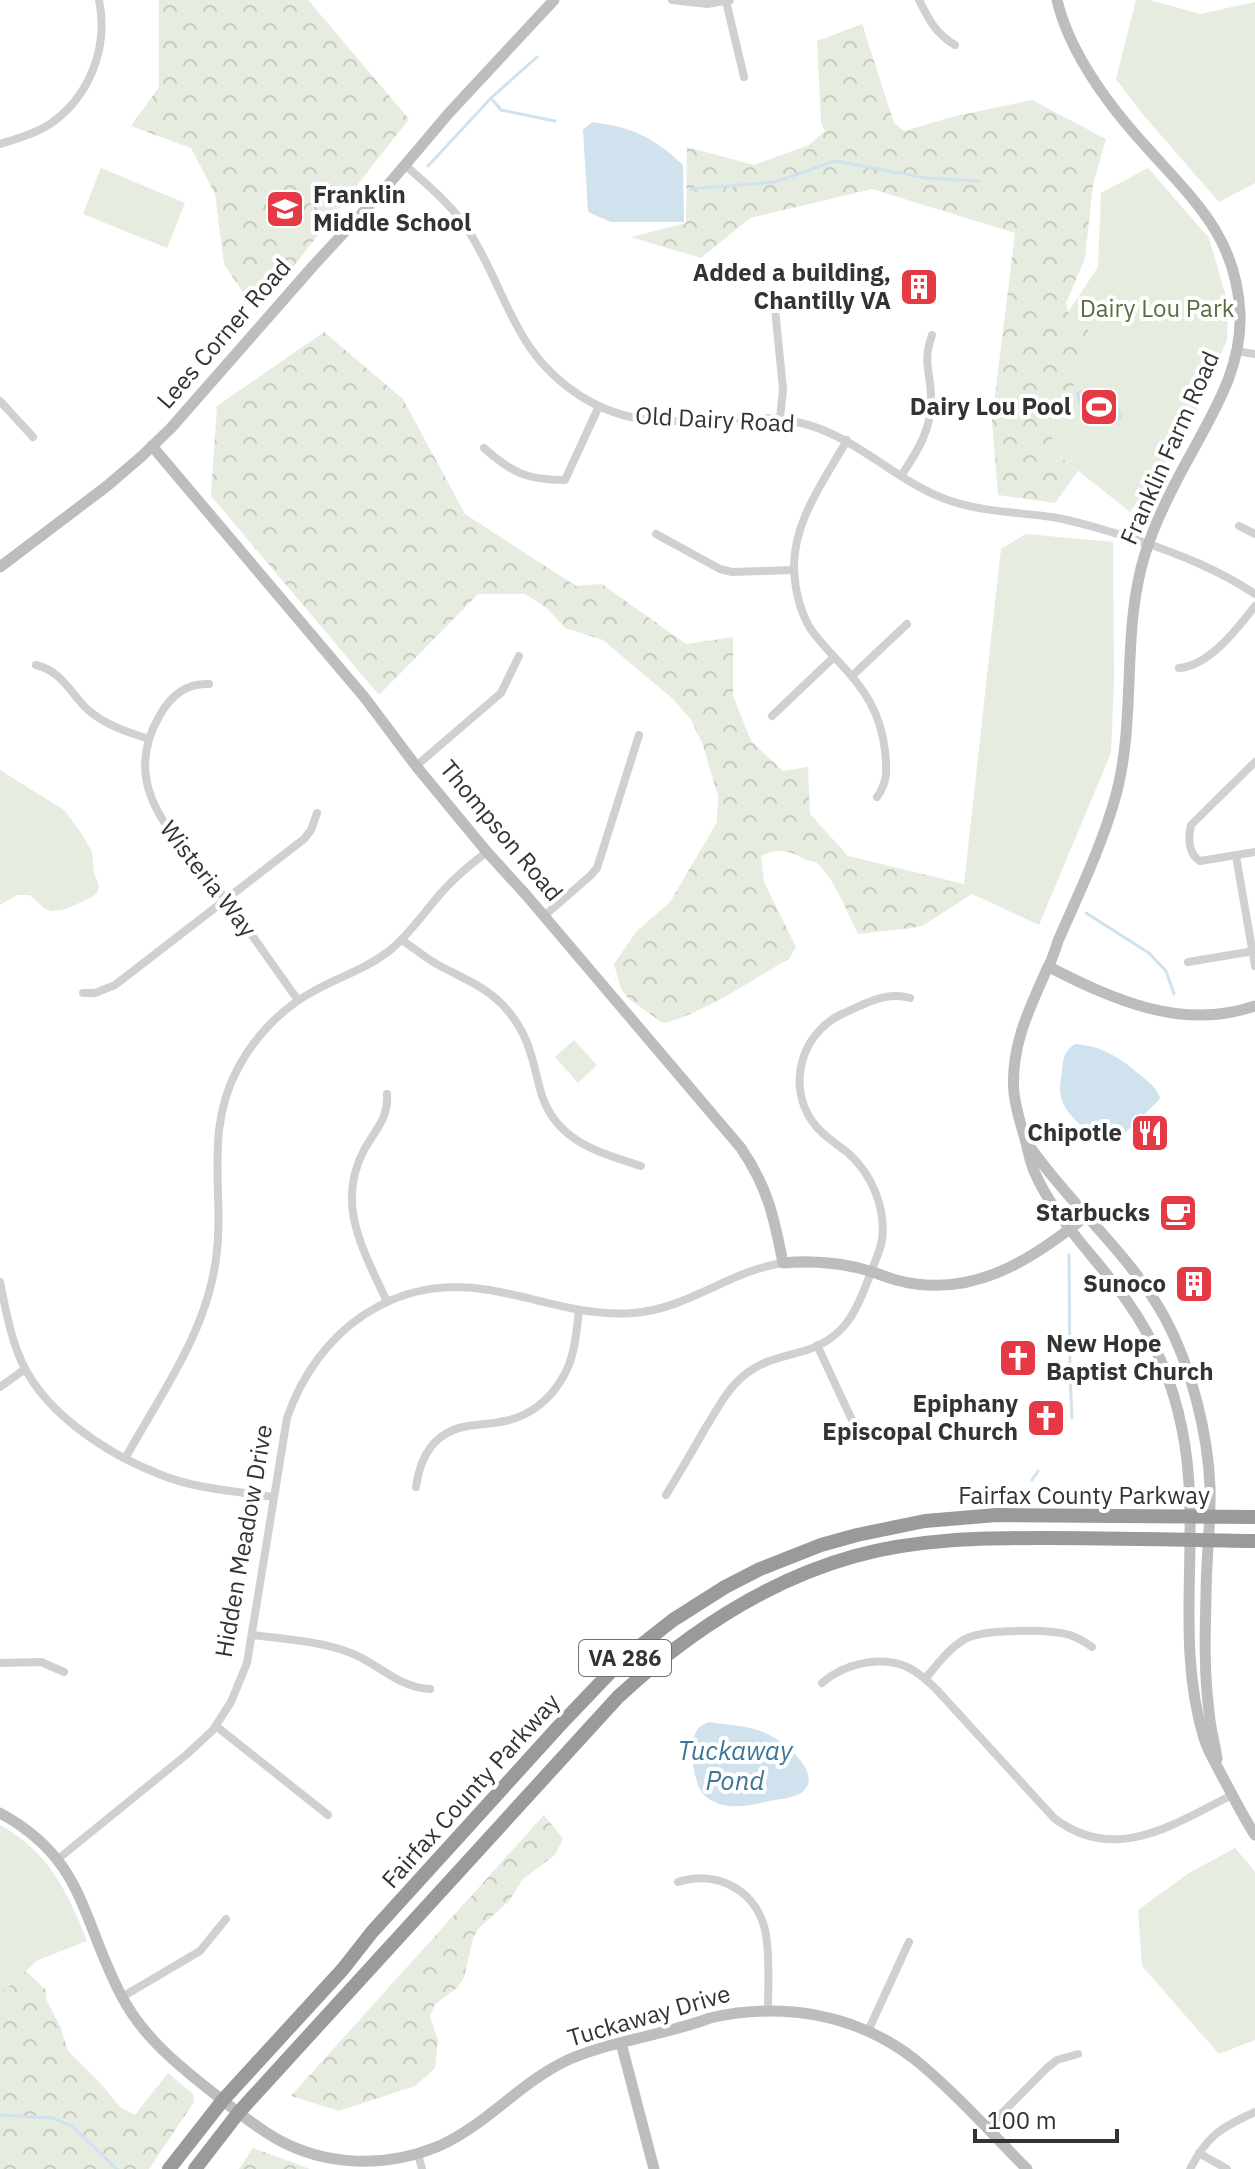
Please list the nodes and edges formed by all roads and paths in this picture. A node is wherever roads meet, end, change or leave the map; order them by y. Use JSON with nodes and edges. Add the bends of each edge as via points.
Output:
{"nodes":[{"id":1,"x":99,"y":0,"type":"edge"},
{"id":2,"x":554,"y":0,"type":"edge"},
{"id":3,"x":672,"y":0,"type":"edge"},
{"id":4,"x":919,"y":0,"type":"edge"},
{"id":5,"x":1057,"y":0,"type":"edge"},
{"id":6,"x":728,"y":1,"type":"edge"},
{"id":7,"x":955,"y":45,"type":"dead end"},
{"id":8,"x":744,"y":77,"type":"dead end"},
{"id":9,"x":0,"y":144,"type":"edge"},
{"id":10,"x":405,"y":165,"type":"junction"},
{"id":11,"x":775,"y":309,"type":"dead end"},
{"id":12,"x":932,"y":335,"type":"dead end"},
{"id":13,"x":1237,"y":351,"type":"junction"},
{"id":14,"x":1255,"y":354,"type":"edge"},
{"id":15,"x":0,"y":401,"type":"edge"},
{"id":16,"x":599,"y":406,"type":"junction"},
{"id":17,"x":780,"y":419,"type":"junction"},
{"id":18,"x":33,"y":437,"type":"dead end"},
{"id":19,"x":847,"y":440,"type":"junction"},
{"id":20,"x":152,"y":446,"type":"junction"},
{"id":21,"x":484,"y":448,"type":"dead end"},
{"id":22,"x":901,"y":476,"type":"junction"},
{"id":23,"x":1239,"y":526,"type":"dead end"},
{"id":24,"x":656,"y":534,"type":"dead end"},
{"id":25,"x":1255,"y":534,"type":"edge"},
{"id":26,"x":1149,"y":544,"type":"junction"},
{"id":27,"x":0,"y":567,"type":"edge"},
{"id":28,"x":794,"y":570,"type":"junction"},
{"id":29,"x":1255,"y":594,"type":"edge"},
{"id":30,"x":1255,"y":606,"type":"edge"},
{"id":31,"x":907,"y":624,"type":"dead end"},
{"id":32,"x":519,"y":656,"type":"dead end"},
{"id":33,"x":834,"y":657,"type":"junction"},
{"id":34,"x":36,"y":665,"type":"dead end"},
{"id":35,"x":1179,"y":668,"type":"dead end"},
{"id":36,"x":852,"y":676,"type":"junction"},
{"id":37,"x":209,"y":684,"type":"dead end"},
{"id":38,"x":772,"y":716,"type":"dead end"},
{"id":39,"x":639,"y":735,"type":"dead end"},
{"id":40,"x":149,"y":739,"type":"junction"},
{"id":41,"x":1255,"y":762,"type":"edge"},
{"id":42,"x":416,"y":766,"type":"junction"},
{"id":43,"x":877,"y":797,"type":"dead end"},
{"id":44,"x":317,"y":813,"type":"dead end"},
{"id":45,"x":487,"y":852,"type":"junction"},
{"id":46,"x":1255,"y":852,"type":"edge"},
{"id":47,"x":1236,"y":856,"type":"junction"},
{"id":48,"x":226,"y":900,"type":"junction"},
{"id":49,"x":544,"y":916,"type":"junction"},
{"id":50,"x":402,"y":940,"type":"junction"},
{"id":51,"x":1253,"y":951,"type":"edge"},
{"id":52,"x":1188,"y":962,"type":"dead end"},
{"id":53,"x":1255,"y":966,"type":"edge"},
{"id":54,"x":1049,"y":967,"type":"junction"},
{"id":55,"x":83,"y":993,"type":"dead end"},
{"id":56,"x":910,"y":998,"type":"dead end"},
{"id":57,"x":298,"y":1000,"type":"junction"},
{"id":58,"x":1255,"y":1006,"type":"edge"},
{"id":59,"x":387,"y":1094,"type":"dead end"},
{"id":60,"x":1025,"y":1140,"type":"junction"},
{"id":61,"x":641,"y":1166,"type":"dead end"},
{"id":62,"x":1086,"y":1216,"type":"junction"},
{"id":63,"x":1070,"y":1229,"type":"junction"},
{"id":64,"x":783,"y":1263,"type":"junction"},
{"id":65,"x":871,"y":1271,"type":"junction"},
{"id":66,"x":0,"y":1282,"type":"edge"},
{"id":67,"x":387,"y":1302,"type":"junction"},
{"id":68,"x":579,"y":1311,"type":"junction"},
{"id":69,"x":817,"y":1345,"type":"junction"},
{"id":70,"x":25,"y":1369,"type":"junction"},
{"id":71,"x":0,"y":1387,"type":"edge"},
{"id":72,"x":852,"y":1420,"type":"dead end"},
{"id":73,"x":126,"y":1457,"type":"junction"},
{"id":74,"x":416,"y":1487,"type":"dead end"},
{"id":75,"x":666,"y":1495,"type":"dead end"},
{"id":76,"x":273,"y":1497,"type":"junction"},
{"id":77,"x":1189,"y":1517,"type":"junction"},
{"id":78,"x":1209,"y":1517,"type":"junction"},
{"id":79,"x":1255,"y":1517,"type":"edge"},
{"id":80,"x":1189,"y":1539,"type":"junction"},
{"id":81,"x":1208,"y":1540,"type":"junction"},
{"id":82,"x":1255,"y":1541,"type":"edge"},
{"id":83,"x":252,"y":1635,"type":"junction"},
{"id":84,"x":1092,"y":1647,"type":"dead end"},
{"id":85,"x":0,"y":1663,"type":"edge"},
{"id":86,"x":64,"y":1672,"type":"dead end"},
{"id":87,"x":925,"y":1679,"type":"junction"},
{"id":88,"x":822,"y":1683,"type":"dead end"},
{"id":89,"x":430,"y":1689,"type":"dead end"},
{"id":90,"x":216,"y":1726,"type":"junction"},
{"id":91,"x":1219,"y":1770,"type":"junction"},
{"id":92,"x":1232,"y":1795,"type":"junction"},
{"id":93,"x":0,"y":1813,"type":"edge"},
{"id":94,"x":328,"y":1815,"type":"dead end"},
{"id":95,"x":1255,"y":1835,"type":"edge"},
{"id":96,"x":58,"y":1859,"type":"junction"},
{"id":97,"x":678,"y":1882,"type":"dead end"},
{"id":98,"x":226,"y":1919,"type":"dead end"},
{"id":99,"x":909,"y":1942,"type":"dead end"},
{"id":100,"x":122,"y":1997,"type":"junction"},
{"id":101,"x":768,"y":2010,"type":"junction"},
{"id":102,"x":868,"y":2031,"type":"junction"},
{"id":103,"x":621,"y":2043,"type":"junction"},
{"id":104,"x":1078,"y":2054,"type":"dead end"},
{"id":105,"x":223,"y":2100,"type":"junction"},
{"id":106,"x":239,"y":2112,"type":"junction"},
{"id":107,"x":1255,"y":2112,"type":"edge"},
{"id":108,"x":986,"y":2129,"type":"junction"},
{"id":109,"x":1199,"y":2153,"type":"junction"},
{"id":110,"x":418,"y":2154,"type":"junction"},
{"id":111,"x":169,"y":2169,"type":"edge"},
{"id":112,"x":195,"y":2169,"type":"edge"},
{"id":113,"x":422,"y":2169,"type":"edge"},
{"id":114,"x":654,"y":2169,"type":"edge"},
{"id":115,"x":1027,"y":2169,"type":"edge"},
{"id":116,"x":1190,"y":2169,"type":"edge"},
{"id":117,"x":1227,"y":2169,"type":"edge"}],
"edges":[{"from":1,"to":9,"type":"street","via":[[100,48],[78,98],[46,126]]},
{"from":2,"to":10,"type":"street","name":"Lees Corner Road"},
{"from":3,"to":6,"type":"street"},
{"from":4,"to":7,"type":"street","via":[[938,34]]},
{"from":5,"to":13,"type":"street","name":"Franklin Farm Road","via":[[1075,47],[1111,104],[1194,198],[1222,240],[1238,292]]},
{"from":6,"to":8,"type":"street"},
{"from":10,"to":16,"type":"street","name":"Old Dairy Road","via":[[460,218],[537,358],[560,381]]},
{"from":10,"to":20,"type":"street","name":"Lees Corner Road"},
{"from":11,"to":17,"type":"street","via":[[783,389]]},
{"from":12,"to":22,"type":"street","via":[[926,357],[929,421]]},
{"from":13,"to":14,"type":"street"},
{"from":13,"to":26,"type":"street","name":"Franklin Farm Road","via":[[1226,388],[1166,500]]},
{"from":15,"to":18,"type":"street"},
{"from":16,"to":17,"type":"street","name":"Old Dairy Road","via":[[674,423]]},
{"from":16,"to":21,"type":"street","via":[[565,480],[519,474]]},
{"from":17,"to":19,"type":"street","name":"Old Dairy Road"},
{"from":19,"to":22,"type":"street","name":"Old Dairy Road"},
{"from":19,"to":28,"type":"street","via":[[804,517]]},
{"from":20,"to":27,"type":"street","name":"Lees Corner Road"},
{"from":20,"to":42,"type":"street","name":"Thompson Road"},
{"from":22,"to":26,"type":"street","name":"Old Dairy Road","via":[[964,505],[1074,521]]},
{"from":23,"to":25,"type":"street"},
{"from":24,"to":28,"type":"street","via":[[720,569]]},
{"from":26,"to":29,"type":"street","name":"Old Dairy Road","via":[[1209,567]]},
{"from":26,"to":54,"type":"street","name":"Franklin Farm Road","via":[[1132,625],[1121,774],[1103,836]]},
{"from":28,"to":33,"type":"street","via":[[803,614]]},
{"from":30,"to":35,"type":"street","via":[[1211,654]]},
{"from":31,"to":36,"type":"street"},
{"from":32,"to":42,"type":"street","via":[[501,693]]},
{"from":33,"to":36,"type":"street"},
{"from":33,"to":38,"type":"street"},
{"from":34,"to":40,"type":"street","via":[[52,670],[101,719]]},
{"from":36,"to":43,"type":"street","via":[[871,702],[883,736],[887,771]]},
{"from":37,"to":40,"type":"street","name":"Wisteria Way","via":[[190,686],[172,697]]},
{"from":39,"to":49,"type":"street","via":[[597,868]]},
{"from":40,"to":48,"type":"street","name":"Wisteria Way","via":[[145,774],[156,811]]},
{"from":41,"to":47,"type":"street","via":[[1189,832],[1192,853],[1200,861]]},
{"from":42,"to":45,"type":"street","name":"Thompson Road"},
{"from":44,"to":48,"type":"street","via":[[304,839]]},
{"from":45,"to":49,"type":"street","name":"Thompson Road"},
{"from":45,"to":50,"type":"street","via":[[443,890]]},
{"from":46,"to":47,"type":"street"},
{"from":47,"to":51,"type":"street"},
{"from":48,"to":55,"type":"street","via":[[115,985]]},
{"from":48,"to":57,"type":"street","name":"Wisteria Way"},
{"from":49,"to":64,"type":"street","name":"Thompson Road","via":[[741,1148],[768,1200]]},
{"from":50,"to":57,"type":"street","via":[[370,964]]},
{"from":50,"to":61,"type":"street","via":[[506,1008],[531,1049],[547,1107],[568,1134],[594,1150]]},
{"from":51,"to":52,"type":"street"},
{"from":51,"to":53,"type":"street"},
{"from":54,"to":58,"type":"street","via":[[1155,1011],[1217,1015]]},
{"from":54,"to":60,"type":"street","name":"Franklin Farm Road","via":[[1015,1056],[1014,1094]]},
{"from":56,"to":65,"type":"street","via":[[880,997],[837,1016],[809,1043],[799,1068],[801,1098],[813,1122],[857,1161],[878,1201],[882,1241]]},
{"from":57,"to":73,"type":"street","via":[[260,1035],[227,1092],[218,1128],[218,1245],[207,1299],[193,1338]]},
{"from":59,"to":67,"type":"street","via":[[386,1115],[359,1161],[352,1192],[354,1224]]},
{"from":60,"to":62,"type":"street","name":"Franklin Farm Road"},
{"from":60,"to":63,"type":"street","name":"Franklin Farm Road","via":[[1035,1174]]},
{"from":62,"to":63,"type":"street","name":"Hidden Meadow Drive"},
{"from":62,"to":78,"type":"street","name":"Franklin Farm Road","via":[[1137,1275],[1178,1346],[1208,1461]]},
{"from":63,"to":65,"type":"street","name":"Hidden Meadow Drive","via":[[1014,1267],[972,1281],[910,1283]]},
{"from":63,"to":77,"type":"street","name":"Franklin Farm Road","via":[[1133,1310],[1165,1370],[1186,1451]]},
{"from":64,"to":65,"type":"street","name":"Hidden Meadow Drive","via":[[818,1262]]},
{"from":64,"to":68,"type":"street","name":"Hidden Meadow Drive","via":[[658,1309]]},
{"from":65,"to":69,"type":"street","via":[[852,1317]]},
{"from":66,"to":70,"type":"street"},
{"from":67,"to":68,"type":"street","name":"Hidden Meadow Drive","via":[[429,1289],[469,1287]]},
{"from":67,"to":76,"type":"street","name":"Hidden Meadow Drive","via":[[334,1338],[301,1383],[287,1418]]},
{"from":68,"to":74,"type":"street","via":[[574,1351],[555,1391],[521,1416],[470,1425],[434,1442],[420,1465]]},
{"from":69,"to":72,"type":"street"},
{"from":69,"to":75,"type":"street","via":[[764,1362],[740,1378]]},
{"from":70,"to":71,"type":"street"},
{"from":70,"to":73,"type":"street","via":[[50,1405]]},
{"from":73,"to":76,"type":"street","via":[[180,1481]]},
{"from":76,"to":83,"type":"street","name":"Hidden Meadow Drive"},
{"from":77,"to":78,"type":"highway","name":"Fairfax County Parkway","number":"VA 286"},
{"from":77,"to":80,"type":"street","name":"Franklin Farm Road"},
{"from":77,"to":105,"type":"highway","name":"Fairfax County Parkway","number":"VA 286","via":[[997,1515],[892,1526],[821,1545],[725,1587],[655,1633],[606,1675]]},
{"from":78,"to":79,"type":"highway","name":"Fairfax County Parkway","number":"VA 286"},
{"from":78,"to":81,"type":"street","name":"Franklin Farm Road"},
{"from":80,"to":81,"type":"highway","name":"Fairfax County Parkway","number":"VA 286"},
{"from":80,"to":91,"type":"street","name":"Franklin Farm Road","via":[[1193,1681],[1205,1740]]},
{"from":80,"to":106,"type":"highway","name":"Fairfax County Parkway","number":"VA 286","via":[[1019,1538],[898,1547],[821,1567],[736,1608],[678,1646],[618,1697]]},
{"from":81,"to":82,"type":"highway","name":"Fairfax County Parkway","number":"VA 286"},
{"from":81,"to":91,"type":"street","name":"Franklin Farm Road","via":[[1207,1696]]},
{"from":83,"to":89,"type":"street","via":[[341,1649],[411,1687]]},
{"from":83,"to":90,"type":"street","name":"Hidden Meadow Drive","via":[[240,1683]]},
{"from":84,"to":87,"type":"street","via":[[1062,1633],[980,1633],[957,1644]]},
{"from":85,"to":86,"type":"street","via":[[41,1662]]},
{"from":87,"to":88,"type":"street","via":[[905,1666],[877,1662],[840,1670]]},
{"from":87,"to":92,"type":"street","via":[[1054,1818],[1075,1831],[1102,1839],[1133,1839]]},
{"from":90,"to":94,"type":"street"},
{"from":90,"to":96,"type":"street","name":"Hidden Meadow Drive"},
{"from":91,"to":92,"type":"street","name":"Franklin Farm Road"},
{"from":92,"to":95,"type":"street","name":"Franklin Farm Road"},
{"from":93,"to":96,"type":"street","name":"Tuckaway Drive"},
{"from":96,"to":100,"type":"street","name":"Tuckaway Drive"},
{"from":97,"to":101,"type":"street","via":[[697,1877],[722,1881],[753,1904],[767,1937]]},
{"from":98,"to":100,"type":"street","via":[[200,1951]]},
{"from":99,"to":102,"type":"street"},
{"from":100,"to":105,"type":"street","name":"Tuckaway Drive","via":[[162,2050]]},
{"from":101,"to":102,"type":"street","name":"Tuckaway Drive","via":[[815,2014]]},
{"from":101,"to":103,"type":"street","name":"Tuckaway Drive","via":[[730,2013]]},
{"from":102,"to":108,"type":"street","name":"Tuckaway Drive","via":[[912,2057]]},
{"from":103,"to":110,"type":"street","name":"Tuckaway Drive","via":[[549,2069],[466,2131]]},
{"from":103,"to":114,"type":"street"},
{"from":104,"to":108,"type":"street","via":[[1048,2067]]},
{"from":105,"to":106,"type":"street","name":"Tuckaway Drive"},
{"from":105,"to":111,"type":"highway","name":"Fairfax County Parkway","number":"VA 286"},
{"from":106,"to":110,"type":"street","name":"Tuckaway Drive","via":[[277,2139],[325,2157],[368,2162]]},
{"from":106,"to":112,"type":"highway","name":"Fairfax County Parkway","number":"VA 286"},
{"from":107,"to":109,"type":"street","via":[[1222,2128]]},
{"from":108,"to":115,"type":"street","name":"Tuckaway Drive"},
{"from":109,"to":116,"type":"street"},
{"from":109,"to":117,"type":"street"},
{"from":110,"to":113,"type":"street"}]}
